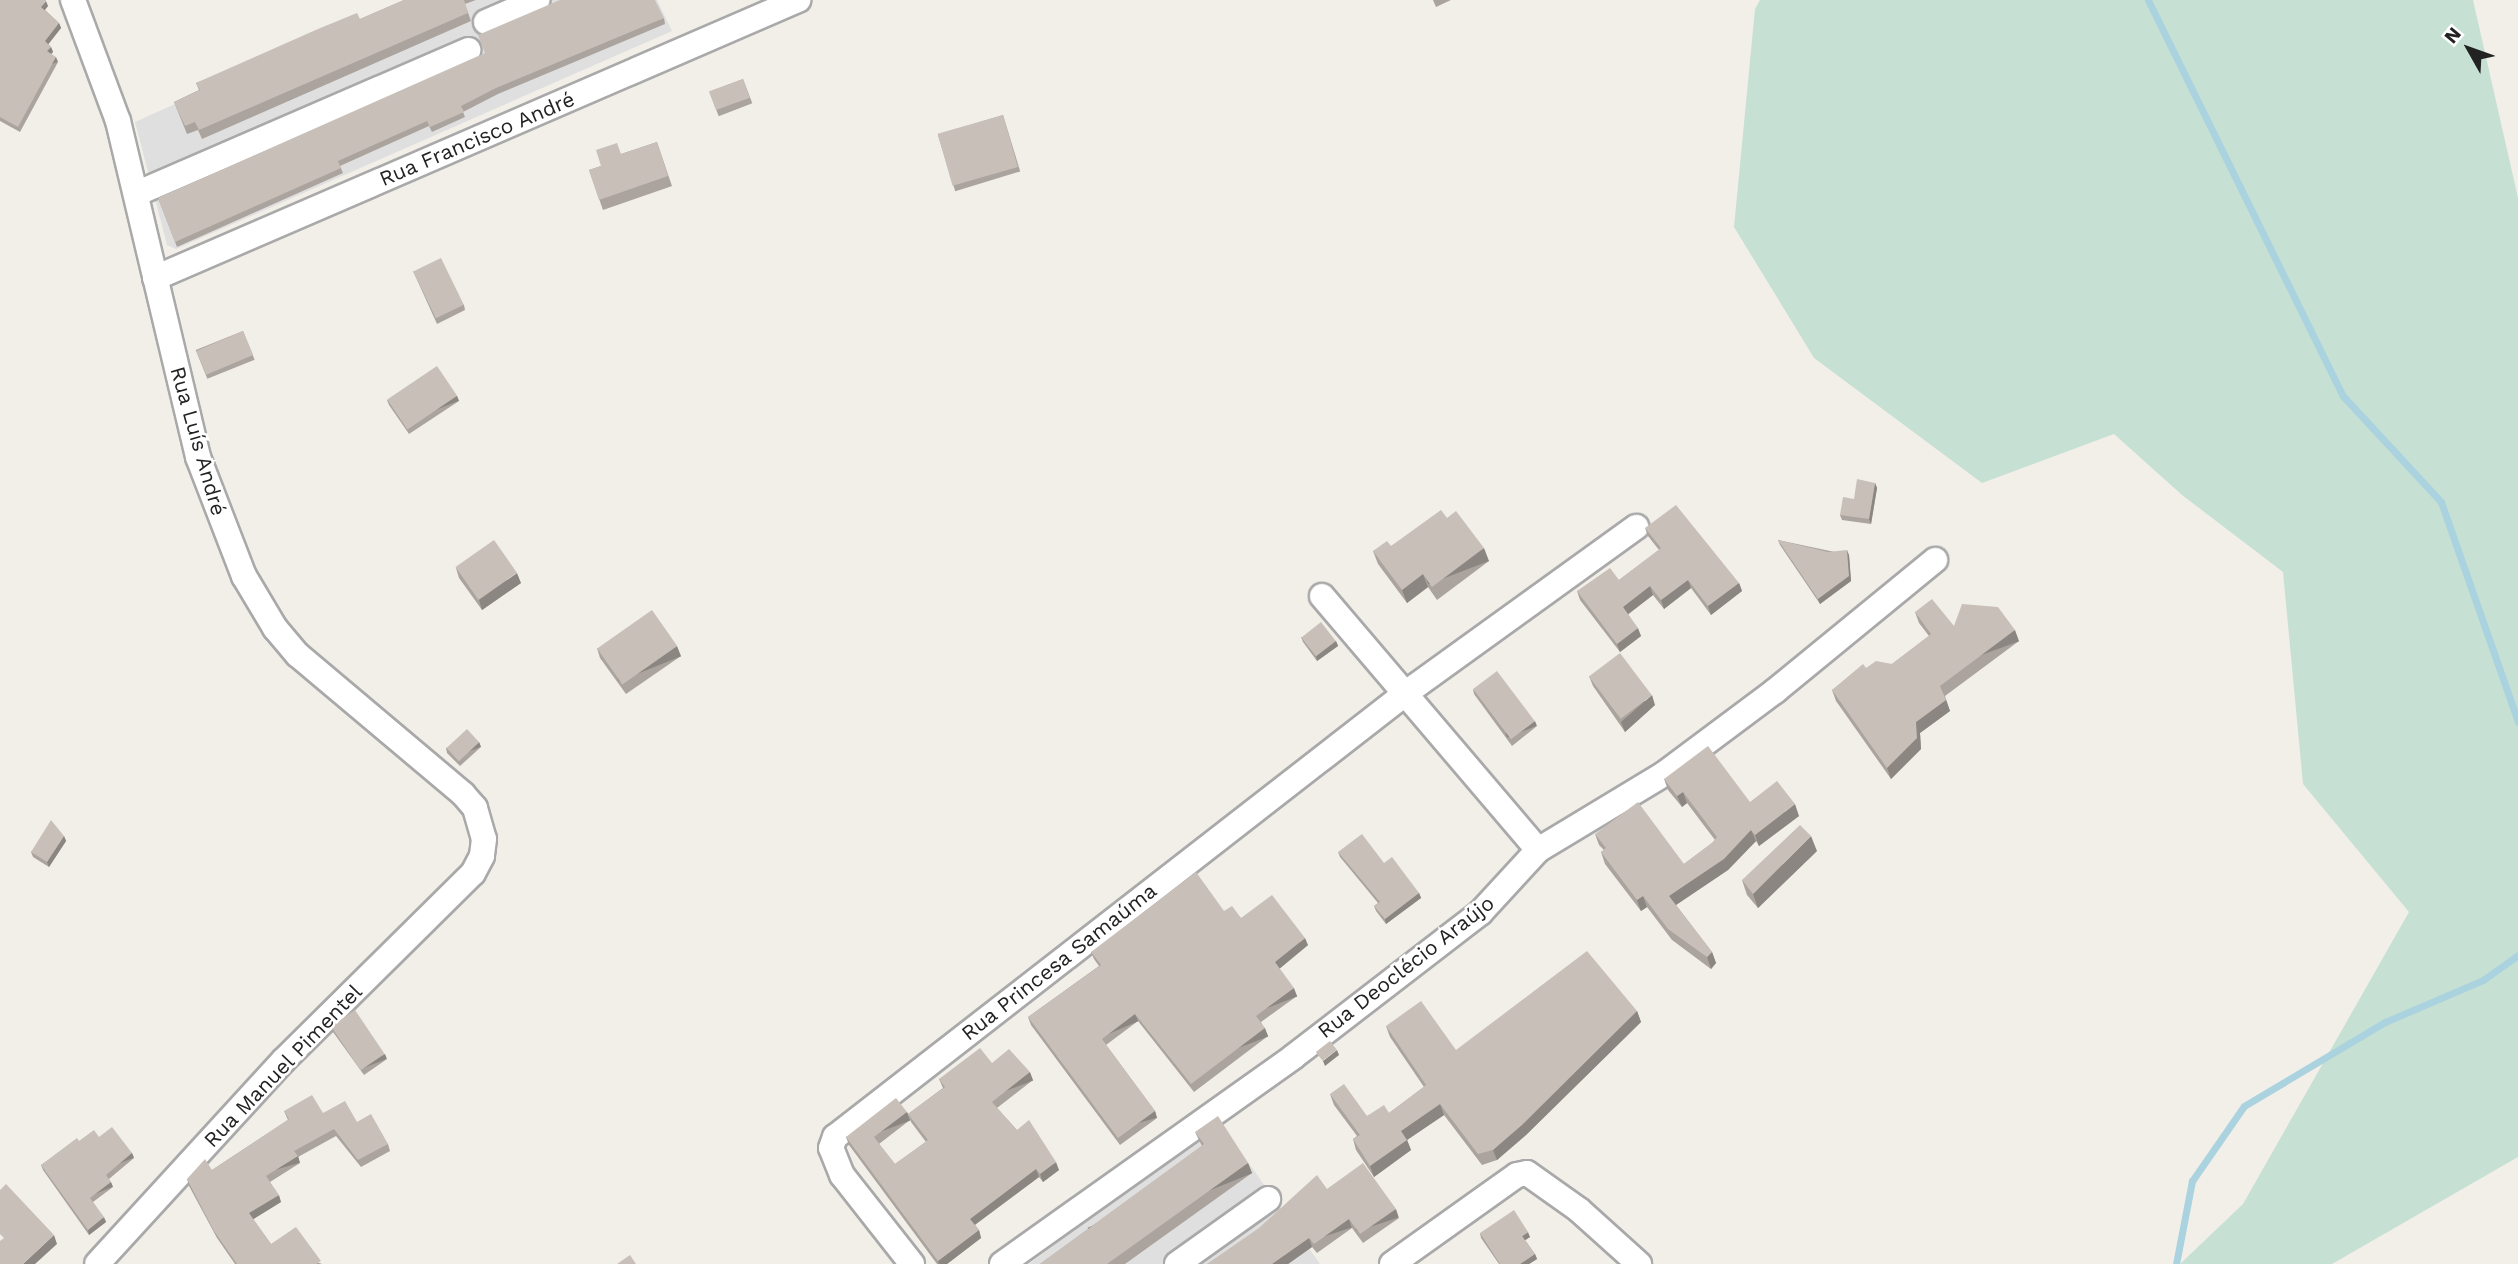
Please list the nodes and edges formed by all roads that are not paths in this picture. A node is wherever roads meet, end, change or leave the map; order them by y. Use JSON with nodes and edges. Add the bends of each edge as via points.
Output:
{"nodes":[{"id":1,"x":73,"y":0,"type":"edge"},
{"id":2,"x":537,"y":0,"type":"edge"},
{"id":3,"x":798,"y":0,"type":"edge"},
{"id":4,"x":486,"y":22,"type":"dead end"},
{"id":5,"x":468,"y":50,"type":"dead end"},
{"id":6,"x":138,"y":193,"type":"junction"},
{"id":7,"x":155,"y":278,"type":"junction"},
{"id":8,"x":1636,"y":527,"type":"dead end"},
{"id":9,"x":1935,"y":560,"type":"dead end"},
{"id":10,"x":1322,"y":596,"type":"dead end"},
{"id":11,"x":1406,"y":693,"type":"junction"},
{"id":12,"x":1538,"y":850,"type":"junction"},
{"id":13,"x":472,"y":873,"type":"joint"},
{"id":14,"x":1268,"y":1199,"type":"dead end"},
{"id":15,"x":97,"y":1264,"type":"edge"},
{"id":16,"x":912,"y":1264,"type":"edge"},
{"id":17,"x":1002,"y":1264,"type":"edge"},
{"id":18,"x":1177,"y":1264,"type":"edge"},
{"id":19,"x":1392,"y":1264,"type":"edge"},
{"id":20,"x":1639,"y":1264,"type":"edge"}],
"edges":[{"from":1,"to":6,"type":"street","name":"Rua Luís André","via":[[101,66]]},
{"from":2,"to":4,"type":"street"},
{"from":3,"to":7,"type":"street","name":"Rua Francisco André"},
{"from":5,"to":6,"type":"street"},
{"from":6,"to":7,"type":"street","name":"Rua Luís André"},
{"from":7,"to":13,"type":"street","name":"Rua Luís André","via":[[198,457],[244,576],[275,628],[298,655],[475,808],[484,839],[482,856]]},
{"from":8,"to":11,"type":"street","name":"Rua Princesa Samaúma"},
{"from":9,"to":12,"type":"street","name":"Rua Deoclécio Araújo","via":[[1775,691],[1664,774]]},
{"from":10,"to":11,"type":"street"},
{"from":11,"to":12,"type":"street"},
{"from":11,"to":16,"type":"street","name":"Rua Princesa Samaúma","via":[[835,1137],[831,1148],[842,1175]]},
{"from":12,"to":17,"type":"street","name":"Rua Deoclécio Araújo","via":[[1481,912],[1293,1057]]},
{"from":13,"to":15,"type":"street","name":"Rua Manuel Pimentel","via":[[283,1062]]},
{"from":14,"to":18,"type":"street"},
{"from":19,"to":20,"type":"street","via":[[1517,1175],[1527,1173],[1579,1210]]}]}
